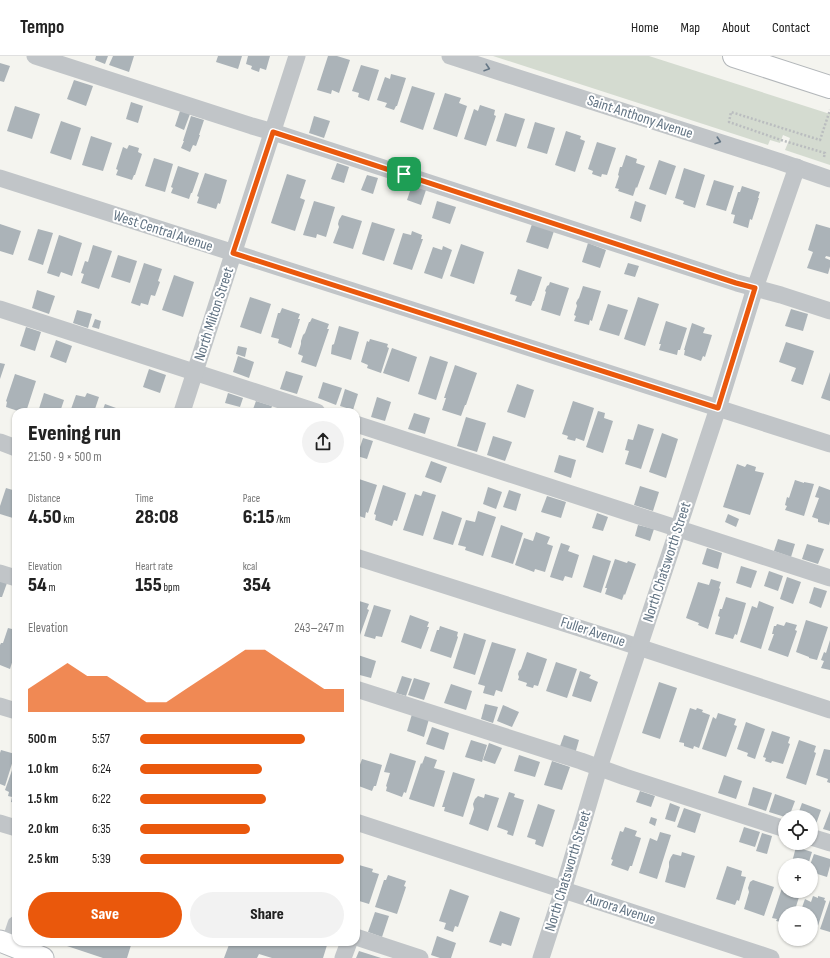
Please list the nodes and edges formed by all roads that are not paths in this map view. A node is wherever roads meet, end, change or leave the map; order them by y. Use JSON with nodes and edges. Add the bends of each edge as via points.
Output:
{"nodes":[{"id":1,"x":35,"y":56,"type":"edge"},
{"id":2,"x":297,"y":56,"type":"edge"},
{"id":3,"x":450,"y":56,"type":"edge"},
{"id":4,"x":734,"y":56,"type":"edge"},
{"id":5,"x":788,"y":73,"type":"junction"},
{"id":6,"x":830,"y":87,"type":"edge"},
{"id":7,"x":830,"y":93,"type":"edge"},
{"id":8,"x":273,"y":132,"type":"junction"},
{"id":9,"x":797,"y":168,"type":"junction"},
{"id":10,"x":0,"y":178,"type":"edge"},
{"id":11,"x":830,"y":179,"type":"edge"},
{"id":12,"x":233,"y":253,"type":"junction"},
{"id":13,"x":755,"y":288,"type":"junction"},
{"id":14,"x":0,"y":309,"type":"edge"},
{"id":15,"x":830,"y":311,"type":"edge"},
{"id":16,"x":195,"y":372,"type":"junction"},
{"id":17,"x":183,"y":408,"type":"edge"},
{"id":18,"x":306,"y":408,"type":"edge"},
{"id":19,"x":718,"y":408,"type":"junction"},
{"id":20,"x":360,"y":425,"type":"edge"},
{"id":21,"x":0,"y":442,"type":"edge"},
{"id":22,"x":830,"y":444,"type":"edge"},
{"id":23,"x":12,"y":446,"type":"edge"},
{"id":24,"x":678,"y":529,"type":"junction"},
{"id":25,"x":360,"y":558,"type":"edge"},
{"id":26,"x":0,"y":572,"type":"edge"},
{"id":27,"x":12,"y":576,"type":"edge"},
{"id":28,"x":830,"y":578,"type":"edge"},
{"id":29,"x":639,"y":647,"type":"junction"},
{"id":30,"x":360,"y":690,"type":"edge"},
{"id":31,"x":0,"y":706,"type":"edge"},
{"id":32,"x":12,"y":710,"type":"edge"},
{"id":33,"x":830,"y":710,"type":"edge"},
{"id":34,"x":599,"y":768,"type":"junction"},
{"id":35,"x":0,"y":823,"type":"edge"},
{"id":36,"x":360,"y":823,"type":"edge"},
{"id":37,"x":12,"y":827,"type":"edge"},
{"id":38,"x":778,"y":827,"type":"edge"},
{"id":39,"x":818,"y":839,"type":"edge"},
{"id":40,"x":830,"y":843,"type":"edge"},
{"id":41,"x":563,"y":890,"type":"junction"},
{"id":42,"x":12,"y":931,"type":"edge"},
{"id":43,"x":360,"y":938,"type":"edge"},
{"id":44,"x":5,"y":943,"type":"edge"},
{"id":45,"x":13,"y":946,"type":"edge"},
{"id":46,"x":348,"y":946,"type":"edge"},
{"id":47,"x":43,"y":958,"type":"edge"},
{"id":48,"x":344,"y":958,"type":"edge"},
{"id":49,"x":420,"y":958,"type":"edge"},
{"id":50,"x":541,"y":958,"type":"edge"},
{"id":51,"x":771,"y":958,"type":"edge"}],
"edges":[{"from":1,"to":8,"type":"street"},
{"from":2,"to":8,"type":"street","name":"North Milton Street"},
{"from":3,"to":9,"type":"street","name":"Saint Anthony Avenue","one_way":true},
{"from":4,"to":5,"type":"highway"},
{"from":5,"to":6,"type":"highway"},
{"from":5,"to":7,"type":"highway"},
{"from":8,"to":12,"type":"street","name":"North Milton Street"},
{"from":8,"to":13,"type":"street"},
{"from":9,"to":11,"type":"street","name":"Saint Anthony Avenue"},
{"from":9,"to":13,"type":"street","name":"North Chatsworth Street"},
{"from":10,"to":12,"type":"street","name":"West Central Avenue"},
{"from":12,"to":16,"type":"street","name":"North Milton Street"},
{"from":12,"to":19,"type":"street","name":"West Central Avenue"},
{"from":13,"to":15,"type":"street"},
{"from":13,"to":19,"type":"street","name":"North Chatsworth Street"},
{"from":14,"to":16,"type":"street"},
{"from":16,"to":17,"type":"street","name":"North Milton Street"},
{"from":16,"to":18,"type":"street"},
{"from":19,"to":22,"type":"street","name":"West Central Avenue"},
{"from":19,"to":24,"type":"street","name":"North Chatsworth Street"},
{"from":20,"to":24,"type":"street"},
{"from":21,"to":23,"type":"street"},
{"from":24,"to":28,"type":"street"},
{"from":24,"to":29,"type":"street","name":"North Chatsworth Street"},
{"from":25,"to":29,"type":"street","name":"Fuller Avenue"},
{"from":26,"to":27,"type":"street"},
{"from":29,"to":33,"type":"street","name":"Fuller Avenue"},
{"from":29,"to":34,"type":"street","name":"North Chatsworth Street"},
{"from":30,"to":34,"type":"street"},
{"from":31,"to":32,"type":"street"},
{"from":34,"to":38,"type":"street"},
{"from":34,"to":41,"type":"street","name":"North Chatsworth Street"},
{"from":35,"to":37,"type":"street"},
{"from":36,"to":41,"type":"street","name":"Aurora Avenue"},
{"from":39,"to":40,"type":"street"},
{"from":41,"to":50,"type":"street","name":"North Chatsworth Street"},
{"from":41,"to":51,"type":"street","name":"Aurora Avenue"},
{"from":42,"to":44,"type":"street"},
{"from":43,"to":49,"type":"street"},
{"from":45,"to":47,"type":"main road"},
{"from":46,"to":48,"type":"street"}]}
